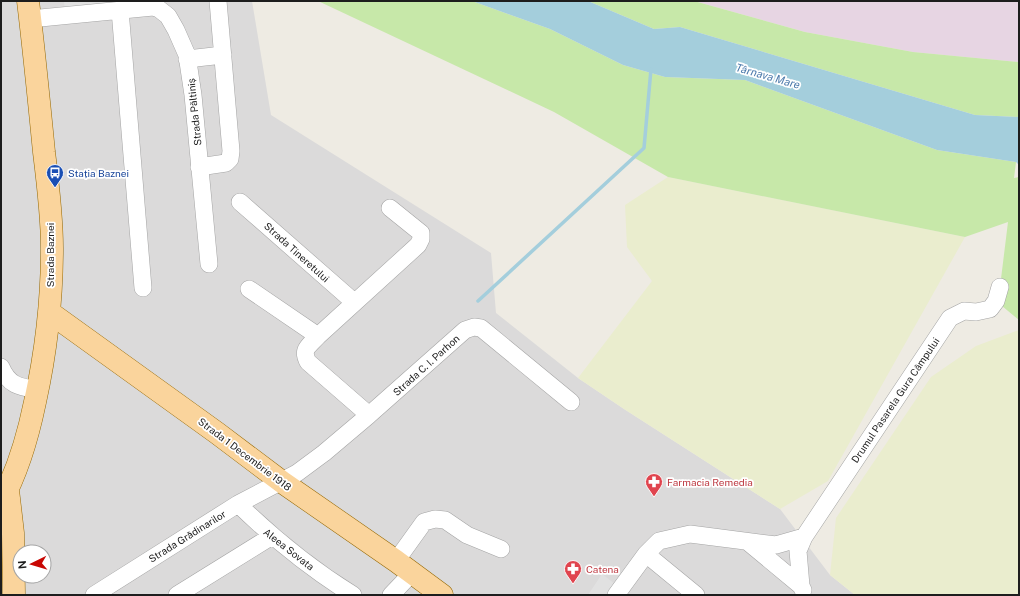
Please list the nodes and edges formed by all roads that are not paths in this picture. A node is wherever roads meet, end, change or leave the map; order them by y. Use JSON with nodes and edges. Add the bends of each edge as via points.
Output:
{"nodes":[{"id":1,"x":218,"y":1,"type":"edge"},
{"id":2,"x":29,"y":10,"type":"edge"},
{"id":3,"x":120,"y":10,"type":"junction"},
{"id":4,"x":223,"y":55,"type":"junction"},
{"id":5,"x":187,"y":59,"type":"junction"},
{"id":6,"x":200,"y":167,"type":"junction"},
{"id":7,"x":240,"y":202,"type":"dead end"},
{"id":8,"x":390,"y":208,"type":"dead end"},
{"id":9,"x":209,"y":264,"type":"dead end"},
{"id":10,"x":1000,"y":287,"type":"dead end"},
{"id":11,"x":144,"y":288,"type":"dead end"},
{"id":12,"x":249,"y":289,"type":"dead end"},
{"id":13,"x":354,"y":302,"type":"junction"},
{"id":14,"x":49,"y":312,"type":"junction"},
{"id":15,"x":318,"y":336,"type":"junction"},
{"id":16,"x":1,"y":367,"type":"edge"},
{"id":17,"x":38,"y":390,"type":"junction"},
{"id":18,"x":571,"y":402,"type":"dead end"},
{"id":19,"x":369,"y":415,"type":"junction"},
{"id":20,"x":282,"y":482,"type":"junction"},
{"id":21,"x":4,"y":496,"type":"edge"},
{"id":22,"x":238,"y":504,"type":"junction"},
{"id":23,"x":272,"y":536,"type":"junction"},
{"id":24,"x":804,"y":537,"type":"junction"},
{"id":25,"x":748,"y":542,"type":"junction"},
{"id":26,"x":501,"y":550,"type":"dead end"},
{"id":27,"x":651,"y":550,"type":"junction"},
{"id":28,"x":1,"y":553,"type":"edge"},
{"id":29,"x":404,"y":567,"type":"junction"},
{"id":30,"x":14,"y":589,"type":"edge"},
{"id":31,"x":803,"y":591,"type":"edge"},
{"id":32,"x":100,"y":593,"type":"edge"},
{"id":33,"x":344,"y":593,"type":"edge"},
{"id":34,"x":177,"y":595,"type":"edge"},
{"id":35,"x":391,"y":595,"type":"edge"},
{"id":36,"x":442,"y":595,"type":"edge"},
{"id":37,"x":616,"y":595,"type":"edge"},
{"id":38,"x":696,"y":595,"type":"edge"}],
"edges":[{"from":1,"to":4,"type":"street"},
{"from":2,"to":3,"type":"street","name":"Strada Păltiniș"},
{"from":2,"to":14,"type":"main road","name":"Strada Baznei","via":[[50,205],[52,248]]},
{"from":3,"to":5,"type":"street","name":"Strada Păltiniș","via":[[153,7],[159,9],[168,16],[176,30]]},
{"from":3,"to":11,"type":"street"},
{"from":4,"to":5,"type":"street"},
{"from":4,"to":6,"type":"street","via":[[230,158],[226,163]]},
{"from":5,"to":6,"type":"street","name":"Strada Păltiniș"},
{"from":6,"to":9,"type":"street","name":"Strada Păltiniș"},
{"from":7,"to":13,"type":"street","name":"Strada Tineretului"},
{"from":8,"to":13,"type":"street","via":[[421,233],[421,239],[418,245]]},
{"from":10,"to":24,"type":"street","name":"Drumul Pasarela Gura Câmpului","via":[[996,301],[990,308],[976,312],[964,311],[950,318]]},
{"from":12,"to":15,"type":"street"},
{"from":13,"to":15,"type":"street"},
{"from":14,"to":17,"type":"main road","name":"Strada Baznei"},
{"from":14,"to":20,"type":"main road","name":"Strada 1 Decembrie 1918"},
{"from":15,"to":19,"type":"street","via":[[306,349],[305,356],[308,362]]},
{"from":16,"to":17,"type":"street","via":[[4,375],[16,385]]},
{"from":17,"to":21,"type":"main road","name":"Strada Baznei","via":[[25,443]]},
{"from":18,"to":19,"type":"street","name":"Strada C. I. Parhon","via":[[481,328],[474,327],[465,330]]},
{"from":19,"to":20,"type":"street","name":"Strada C. I. Parhon","via":[[324,453]]},
{"from":20,"to":22,"type":"street","name":"Strada Grădinarilor"},
{"from":20,"to":29,"type":"main road","name":"Strada 1 Decembrie 1918"},
{"from":21,"to":30,"type":"main road","via":[[14,533]]},
{"from":22,"to":23,"type":"street","name":"Aleea Sovata"},
{"from":22,"to":32,"type":"street","name":"Strada Grădinarilor"},
{"from":23,"to":33,"type":"street","name":"Aleea Sovata"},
{"from":23,"to":34,"type":"street"},
{"from":24,"to":25,"type":"street","via":[[776,546]]},
{"from":24,"to":31,"type":"street","via":[[798,551]]},
{"from":25,"to":27,"type":"street","via":[[690,534],[659,541]]},
{"from":25,"to":31,"type":"street"},
{"from":26,"to":29,"type":"street","via":[[467,535],[445,520],[435,519],[424,522]]},
{"from":27,"to":37,"type":"street"},
{"from":27,"to":38,"type":"street"},
{"from":28,"to":30,"type":"main road","via":[[10,566]]},
{"from":29,"to":35,"type":"street"},
{"from":29,"to":36,"type":"main road","name":"Strada 1 Decembrie 1918"}]}
